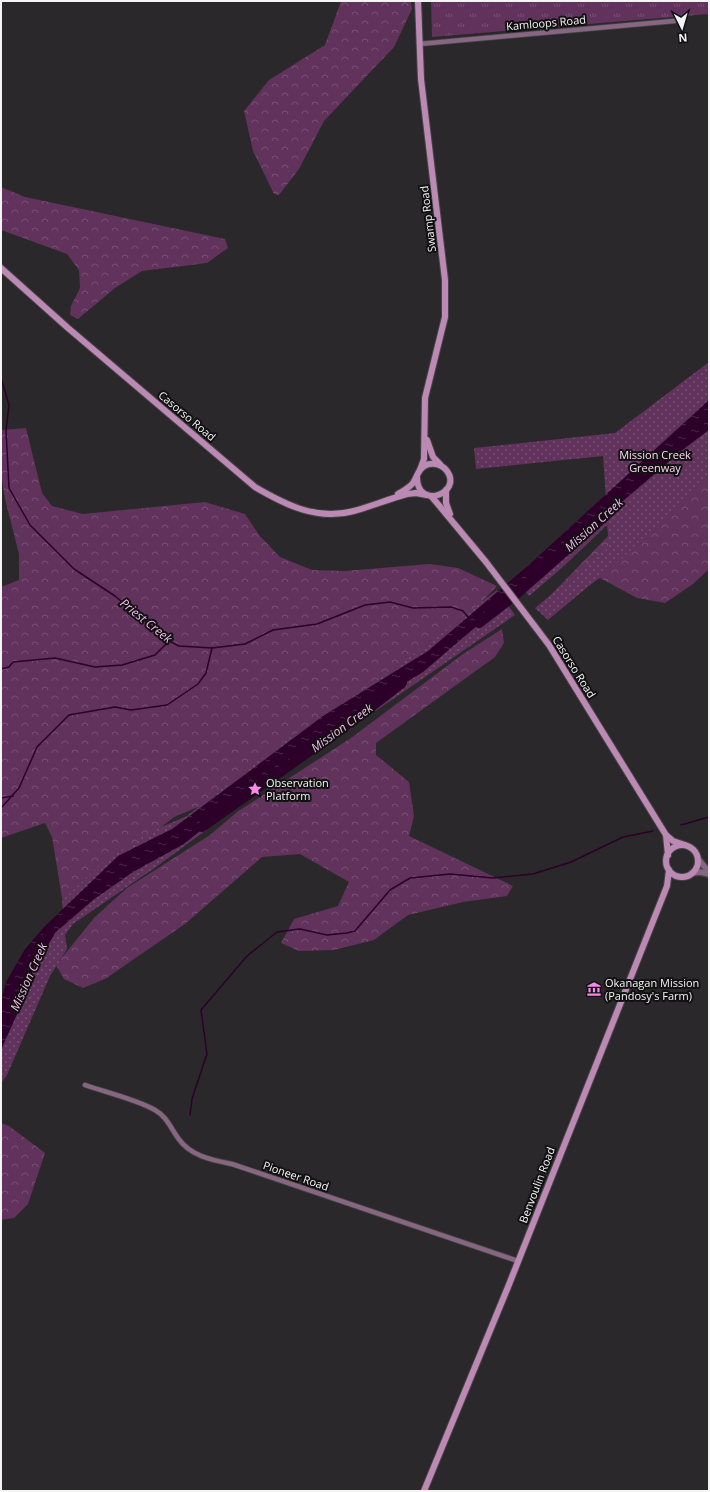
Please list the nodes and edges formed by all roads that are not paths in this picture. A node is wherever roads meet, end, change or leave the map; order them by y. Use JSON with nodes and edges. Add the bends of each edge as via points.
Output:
{"nodes":[{"id":1,"x":418,"y":1,"type":"edge"},
{"id":2,"x":674,"y":21,"type":"dead end"},
{"id":3,"x":419,"y":44,"type":"junction"},
{"id":4,"x":1,"y":268,"type":"edge"},
{"id":5,"x":425,"y":432,"type":"junction"},
{"id":6,"x":442,"y":466,"type":"junction"},
{"id":7,"x":420,"y":470,"type":"junction"},
{"id":8,"x":417,"y":477,"type":"junction"},
{"id":9,"x":446,"y":490,"type":"junction"},
{"id":10,"x":430,"y":496,"type":"junction"},
{"id":11,"x":388,"y":499,"type":"junction"},
{"id":12,"x":452,"y":519,"type":"junction"},
{"id":13,"x":666,"y":835,"type":"junction"},
{"id":14,"x":685,"y":845,"type":"junction"},
{"id":15,"x":668,"y":855,"type":"junction"},
{"id":16,"x":698,"y":859,"type":"junction"},
{"id":17,"x":669,"y":870,"type":"junction"},
{"id":18,"x":692,"y":873,"type":"junction"},
{"id":19,"x":709,"y":873,"type":"edge"},
{"id":20,"x":682,"y":877,"type":"junction"},
{"id":21,"x":667,"y":886,"type":"junction"},
{"id":22,"x":85,"y":1085,"type":"dead end"},
{"id":23,"x":518,"y":1261,"type":"junction"},
{"id":24,"x":424,"y":1491,"type":"edge"}],
"edges":[{"from":1,"to":3,"type":"main road","name":"Swamp Road"},
{"from":2,"to":3,"type":"street","name":"Kamloops Road"},
{"from":3,"to":5,"type":"main road","name":"Swamp Road","via":[[445,280],[445,318],[425,398]]},
{"from":4,"to":11,"type":"main road","name":"Casorso Road","via":[[255,487],[293,507],[321,514],[354,511]]},
{"from":5,"to":6,"type":"main road","name":"Swamp Road","via":[[433,457]]},
{"from":5,"to":7,"type":"main road","name":"Swamp Road","via":[[424,459]]},
{"from":6,"to":7,"type":"main road","via":[[433,463]]},
{"from":6,"to":9,"type":"main road","via":[[450,480]]},
{"from":7,"to":8,"type":"main road"},
{"from":8,"to":10,"type":"main road","via":[[419,488]]},
{"from":8,"to":11,"type":"main road","name":"Casorso Road","via":[[405,490]]},
{"from":9,"to":10,"type":"main road","via":[[438,496]]},
{"from":9,"to":12,"type":"main road","name":"Casorso Road","via":[[446,503]]},
{"from":10,"to":11,"type":"main road","name":"Casorso Road","via":[[416,493]]},
{"from":10,"to":12,"type":"main road","name":"Casorso Road"},
{"from":12,"to":13,"type":"main road","name":"Casorso Road","via":[[549,645]]},
{"from":13,"to":14,"type":"main road","name":"Casorso Road","via":[[673,841]]},
{"from":13,"to":15,"type":"main road","name":"Casorso Road"},
{"from":14,"to":15,"type":"main road","via":[[675,847]]},
{"from":14,"to":16,"type":"main road","via":[[694,850]]},
{"from":15,"to":17,"type":"main road"},
{"from":16,"to":18,"type":"main road","via":[[696,869]]},
{"from":16,"to":19,"type":"street"},
{"from":17,"to":20,"type":"main road"},
{"from":17,"to":21,"type":"main road","name":"Benvoulin Road"},
{"from":18,"to":19,"type":"street"},
{"from":18,"to":20,"type":"main road"},
{"from":20,"to":21,"type":"main road"},
{"from":21,"to":23,"type":"main road","name":"Benvoulin Road"},
{"from":22,"to":23,"type":"street","name":"Pioneer Road","via":[[154,1109],[167,1118],[179,1139],[190,1151],[209,1159],[232,1164]]},
{"from":23,"to":24,"type":"main road","name":"Benvoulin Road"}]}
